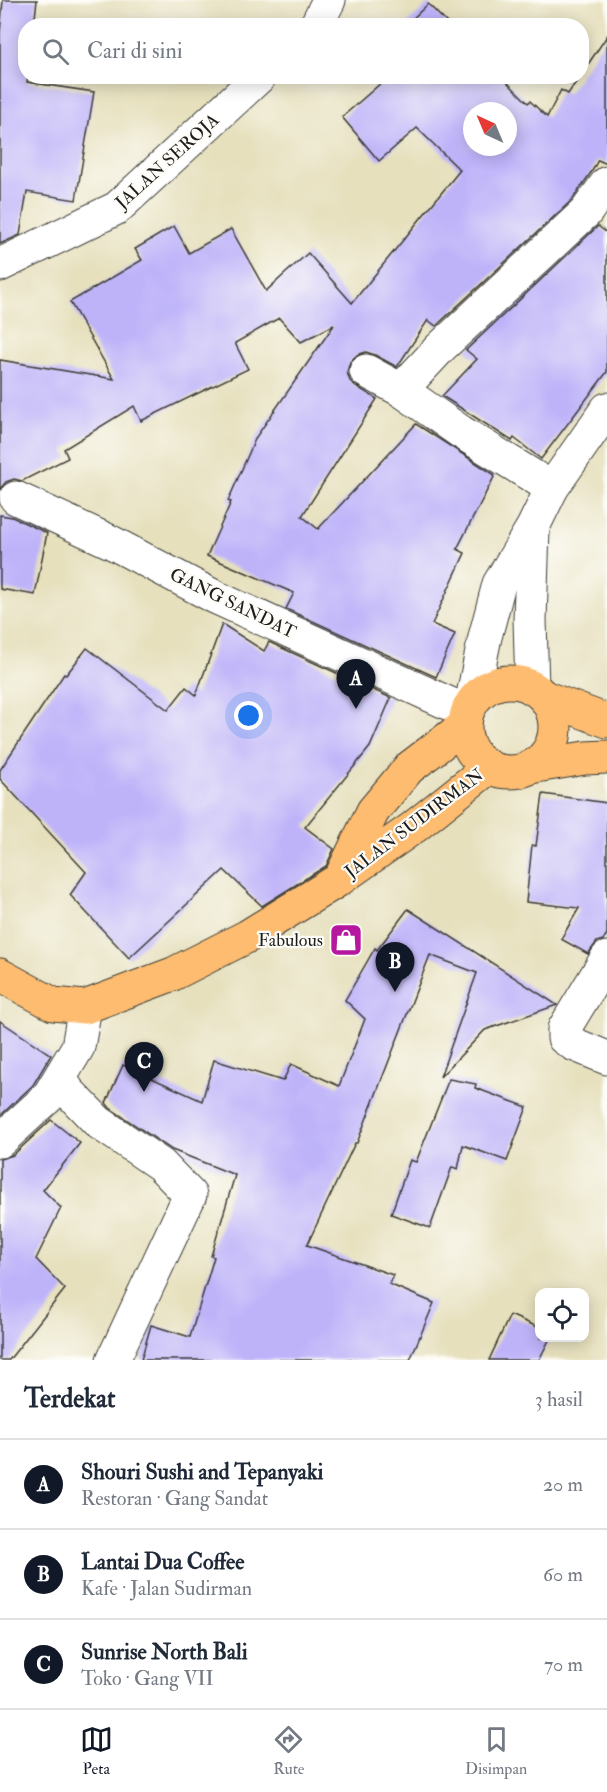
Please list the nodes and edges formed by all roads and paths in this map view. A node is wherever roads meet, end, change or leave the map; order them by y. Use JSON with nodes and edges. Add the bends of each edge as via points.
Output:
{"nodes":[{"id":1,"x":329,"y":0,"type":"edge"},
{"id":2,"x":320,"y":18,"type":"edge"},
{"id":3,"x":251,"y":84,"type":"edge"},
{"id":4,"x":607,"y":183,"type":"edge"},
{"id":5,"x":597,"y":219,"type":"edge"},
{"id":6,"x":0,"y":265,"type":"edge"},
{"id":7,"x":366,"y":371,"type":"dead end"},
{"id":8,"x":401,"y":390,"type":"junction"},
{"id":9,"x":607,"y":409,"type":"edge"},
{"id":10,"x":552,"y":488,"type":"junction"},
{"id":11,"x":16,"y":498,"type":"dead end"},
{"id":12,"x":533,"y":527,"type":"junction"},
{"id":13,"x":538,"y":693,"type":"junction"},
{"id":14,"x":464,"y":712,"type":"junction"},
{"id":15,"x":607,"y":721,"type":"edge"},
{"id":16,"x":607,"y":757,"type":"edge"},
{"id":17,"x":489,"y":766,"type":"junction"},
{"id":18,"x":530,"y":767,"type":"junction"},
{"id":19,"x":340,"y":879,"type":"junction"},
{"id":20,"x":607,"y":958,"type":"edge"},
{"id":21,"x":0,"y":975,"type":"edge"},
{"id":22,"x":85,"y":1007,"type":"junction"},
{"id":23,"x":607,"y":1058,"type":"edge"},
{"id":24,"x":60,"y":1078,"type":"junction"},
{"id":25,"x":0,"y":1141,"type":"edge"},
{"id":26,"x":113,"y":1360,"type":"edge"}],
"edges":[{"from":1,"to":2,"type":"street"},
{"from":3,"to":6,"type":"street","name":"JALAN SEROJA","via":[[117,208]]},
{"from":4,"to":5,"type":"street"},
{"from":5,"to":8,"type":"street","via":[[441,347]]},
{"from":7,"to":8,"type":"street"},
{"from":8,"to":10,"type":"street"},
{"from":9,"to":10,"type":"street"},
{"from":10,"to":12,"type":"street"},
{"from":11,"to":14,"type":"street","name":"GANG SANDAT","via":[[215,597]]},
{"from":12,"to":13,"type":"street","via":[[530,620]]},
{"from":12,"to":14,"type":"street","via":[[499,584]]},
{"from":13,"to":14,"type":"main road","via":[[519,683],[505,682],[480,694]]},
{"from":13,"to":15,"type":"main road"},
{"from":13,"to":18,"type":"main road","via":[[550,708],[554,735],[541,759]]},
{"from":14,"to":17,"type":"main road","via":[[467,742],[475,756]]},
{"from":14,"to":19,"type":"main road","name":"JALAN SUDIRMAN","via":[[372,811]]},
{"from":16,"to":18,"type":"main road"},
{"from":17,"to":18,"type":"main road","via":[[502,771]]},
{"from":17,"to":19,"type":"main road","name":"JALAN SUDIRMAN","via":[[414,827]]},
{"from":19,"to":22,"type":"main road","name":"JALAN SUDIRMAN","via":[[248,936],[173,974]]},
{"from":20,"to":23,"type":"street","via":[[564,1029],[564,1038]]},
{"from":21,"to":22,"type":"main road","name":"JALAN SUDIRMAN","via":[[53,1004]]},
{"from":22,"to":24,"type":"street","via":[[78,1047]]},
{"from":24,"to":25,"type":"street","via":[[48,1097]]},
{"from":24,"to":26,"type":"street","via":[[98,1122],[161,1165],[190,1195]]}]}
